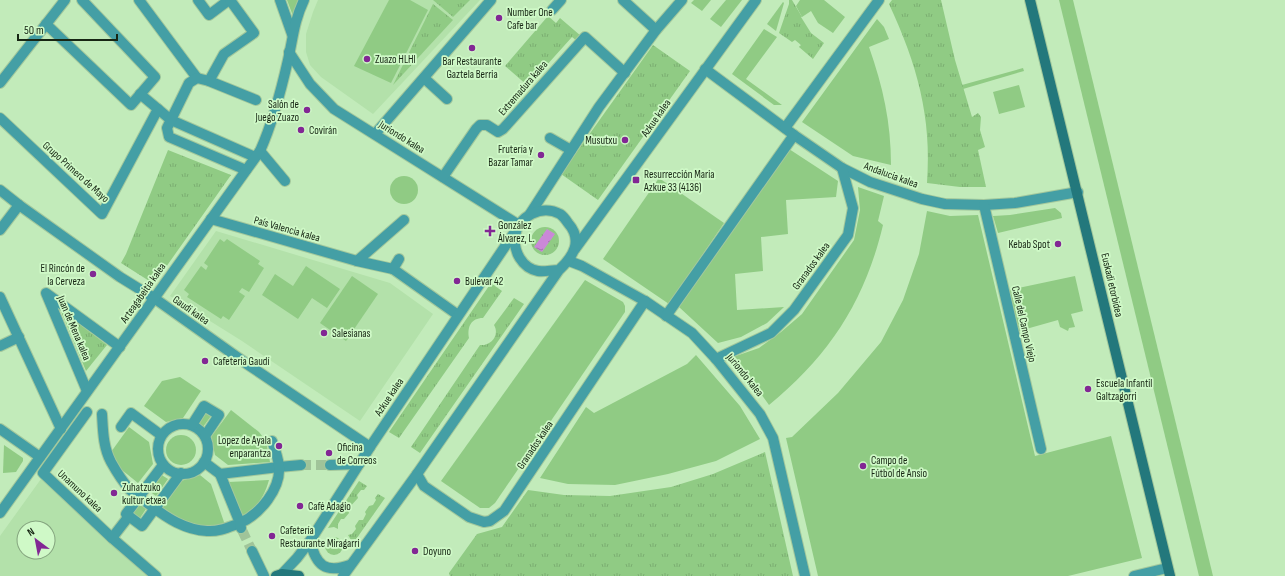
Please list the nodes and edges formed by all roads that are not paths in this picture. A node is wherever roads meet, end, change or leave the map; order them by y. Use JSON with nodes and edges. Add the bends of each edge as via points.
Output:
{"nodes":[{"id":1,"x":65,"y":0,"type":"edge"},
{"id":2,"x":82,"y":0,"type":"edge"},
{"id":3,"x":139,"y":0,"type":"edge"},
{"id":4,"x":198,"y":0,"type":"edge"},
{"id":5,"x":229,"y":0,"type":"edge"},
{"id":6,"x":280,"y":0,"type":"edge"},
{"id":7,"x":304,"y":0,"type":"edge"},
{"id":8,"x":491,"y":0,"type":"edge"},
{"id":9,"x":561,"y":0,"type":"edge"},
{"id":10,"x":623,"y":0,"type":"edge"},
{"id":11,"x":682,"y":0,"type":"edge"},
{"id":12,"x":756,"y":0,"type":"edge"},
{"id":13,"x":879,"y":0,"type":"edge"},
{"id":14,"x":1030,"y":0,"type":"edge"},
{"id":15,"x":552,"y":10,"type":"dead end"},
{"id":16,"x":46,"y":24,"type":"junction"},
{"id":17,"x":656,"y":30,"type":"junction"},
{"id":18,"x":292,"y":34,"type":"junction"},
{"id":19,"x":289,"y":52,"type":"junction"},
{"id":20,"x":705,"y":69,"type":"junction"},
{"id":21,"x":625,"y":73,"type":"junction"},
{"id":22,"x":197,"y":78,"type":"junction"},
{"id":23,"x":424,"y":78,"type":"junction"},
{"id":24,"x":209,"y":81,"type":"junction"},
{"id":25,"x":0,"y":83,"type":"edge"},
{"id":26,"x":140,"y":94,"type":"junction"},
{"id":27,"x":447,"y":99,"type":"dead end"},
{"id":28,"x":256,"y":100,"type":"dead end"},
{"id":29,"x":158,"y":109,"type":"junction"},
{"id":30,"x":0,"y":118,"type":"edge"},
{"id":31,"x":171,"y":120,"type":"junction"},
{"id":32,"x":784,"y":128,"type":"junction"},
{"id":33,"x":375,"y":134,"type":"junction"},
{"id":34,"x":794,"y":135,"type":"junction"},
{"id":35,"x":550,"y":138,"type":"dead end"},
{"id":36,"x":572,"y":150,"type":"junction"},
{"id":37,"x":258,"y":154,"type":"junction"},
{"id":38,"x":842,"y":168,"type":"junction"},
{"id":39,"x":246,"y":170,"type":"junction"},
{"id":40,"x":443,"y":177,"type":"junction"},
{"id":41,"x":285,"y":180,"type":"dead end"},
{"id":42,"x":0,"y":190,"type":"edge"},
{"id":43,"x":1078,"y":192,"type":"junction"},
{"id":44,"x":19,"y":205,"type":"junction"},
{"id":45,"x":984,"y":205,"type":"junction"},
{"id":46,"x":530,"y":214,"type":"junction"},
{"id":47,"x":211,"y":219,"type":"junction"},
{"id":48,"x":404,"y":220,"type":"dead end"},
{"id":49,"x":517,"y":228,"type":"junction"},
{"id":50,"x":0,"y":230,"type":"edge"},
{"id":51,"x":575,"y":249,"type":"junction"},
{"id":52,"x":399,"y":259,"type":"dead end"},
{"id":53,"x":357,"y":261,"type":"junction"},
{"id":54,"x":569,"y":261,"type":"junction"},
{"id":55,"x":393,"y":269,"type":"junction"},
{"id":56,"x":559,"y":270,"type":"junction"},
{"id":57,"x":0,"y":297,"type":"edge"},
{"id":58,"x":154,"y":298,"type":"junction"},
{"id":59,"x":644,"y":301,"type":"junction"},
{"id":60,"x":458,"y":315,"type":"junction"},
{"id":61,"x":666,"y":316,"type":"junction"},
{"id":62,"x":19,"y":337,"type":"junction"},
{"id":63,"x":0,"y":346,"type":"edge"},
{"id":64,"x":120,"y":347,"type":"junction"},
{"id":65,"x":716,"y":359,"type":"junction"},
{"id":66,"x":87,"y":391,"type":"junction"},
{"id":67,"x":87,"y":412,"type":"dead end"},
{"id":68,"x":102,"y":414,"type":"dead end"},
{"id":69,"x":192,"y":425,"type":"junction"},
{"id":70,"x":122,"y":427,"type":"dead end"},
{"id":71,"x":0,"y":429,"type":"edge"},
{"id":72,"x":60,"y":429,"type":"junction"},
{"id":73,"x":161,"y":435,"type":"junction"},
{"id":74,"x":205,"y":436,"type":"junction"},
{"id":75,"x":272,"y":441,"type":"dead end"},
{"id":76,"x":370,"y":447,"type":"junction"},
{"id":77,"x":1041,"y":449,"type":"dead end"},
{"id":78,"x":40,"y":457,"type":"junction"},
{"id":79,"x":204,"y":462,"type":"junction"},
{"id":80,"x":359,"y":464,"type":"junction"},
{"id":81,"x":163,"y":465,"type":"junction"},
{"id":82,"x":301,"y":465,"type":"tunnel mouth"},
{"id":83,"x":330,"y":465,"type":"tunnel mouth"},
{"id":84,"x":279,"y":467,"type":"junction"},
{"id":85,"x":181,"y":473,"type":"junction"},
{"id":86,"x":220,"y":474,"type":"junction"},
{"id":87,"x":417,"y":474,"type":"junction"},
{"id":88,"x":139,"y":497,"type":"junction"},
{"id":89,"x":155,"y":508,"type":"junction"},
{"id":90,"x":0,"y":513,"type":"edge"},
{"id":91,"x":129,"y":516,"type":"junction"},
{"id":92,"x":241,"y":526,"type":"junction"},
{"id":93,"x":112,"y":538,"type":"junction"},
{"id":94,"x":310,"y":541,"type":"junction"},
{"id":95,"x":252,"y":551,"type":"tunnel mouth"},
{"id":96,"x":350,"y":565,"type":"junction"},
{"id":97,"x":1169,"y":572,"type":"edge"},
{"id":98,"x":279,"y":575,"type":"edge"},
{"id":99,"x":156,"y":576,"type":"edge"},
{"id":100,"x":264,"y":576,"type":"edge"},
{"id":101,"x":299,"y":576,"type":"edge"},
{"id":102,"x":343,"y":576,"type":"edge"},
{"id":103,"x":805,"y":576,"type":"edge"},
{"id":104,"x":1134,"y":576,"type":"edge"}],
"edges":[{"from":1,"to":16,"type":"street"},
{"from":2,"to":26,"type":"street","via":[[155,77]]},
{"from":3,"to":22,"type":"street"},
{"from":4,"to":5,"type":"street","via":[[209,15]]},
{"from":5,"to":24,"type":"street","via":[[254,33],[224,54]]},
{"from":6,"to":18,"type":"street","name":"Arteagabeitia kalea"},
{"from":7,"to":18,"type":"street","name":"Arteagabeitia kalea"},
{"from":8,"to":23,"type":"street"},
{"from":9,"to":15,"type":"street"},
{"from":10,"to":17,"type":"street"},
{"from":11,"to":17,"type":"street"},
{"from":12,"to":20,"type":"street","name":"Azkue kalea"},
{"from":13,"to":32,"type":"street"},
{"from":14,"to":43,"type":"street","name":"Euskadi etorbidea"},
{"from":16,"to":25,"type":"street"},
{"from":16,"to":26,"type":"street","via":[[131,105]]},
{"from":17,"to":21,"type":"street"},
{"from":18,"to":19,"type":"street","name":"Arteagabeitia kalea"},
{"from":19,"to":33,"type":"street","name":"Juriondo kalea","via":[[310,84],[334,108]]},
{"from":19,"to":37,"type":"street","name":"Arteagabeitia kalea","via":[[278,100]]},
{"from":20,"to":32,"type":"street","name":"Andalucia kalea"},
{"from":20,"to":51,"type":"street","name":"Azkue kalea"},
{"from":21,"to":36,"type":"street","via":[[599,107]]},
{"from":21,"to":40,"type":"street","name":"Extremadura kalea","via":[[585,37],[503,129],[498,132],[487,125],[480,125]]},
{"from":22,"to":24,"type":"street"},
{"from":22,"to":31,"type":"street","via":[[189,83]]},
{"from":23,"to":27,"type":"street"},
{"from":23,"to":33,"type":"street"},
{"from":24,"to":28,"type":"street"},
{"from":26,"to":29,"type":"street"},
{"from":29,"to":30,"type":"street","name":"Grupo Primero de Mayo","via":[[102,214]]},
{"from":29,"to":31,"type":"street"},
{"from":31,"to":37,"type":"street"},
{"from":31,"to":39,"type":"street","via":[[167,128],[169,137]]},
{"from":32,"to":34,"type":"street","name":"Andalucia kalea"},
{"from":33,"to":40,"type":"street","name":"Juriondo kalea"},
{"from":34,"to":38,"type":"street","name":"Andalucia kalea"},
{"from":34,"to":61,"type":"street"},
{"from":35,"to":36,"type":"street"},
{"from":36,"to":46,"type":"street"},
{"from":37,"to":39,"type":"street","name":"Arteagabeitia kalea"},
{"from":37,"to":41,"type":"street"},
{"from":38,"to":45,"type":"street","name":"Andalucia kalea","via":[[870,182],[922,199],[946,204]]},
{"from":38,"to":65,"type":"street","name":"Granados kalea","via":[[853,208],[848,235],[794,310],[770,333]]},
{"from":39,"to":47,"type":"street","name":"Arteagabeitia kalea"},
{"from":40,"to":49,"type":"street","name":"Juriondo kalea"},
{"from":42,"to":44,"type":"street","name":"Gaudi kalea"},
{"from":43,"to":45,"type":"street","name":"Andalucia kalea","via":[[1015,203]]},
{"from":43,"to":97,"type":"street","name":"Euskadi etorbidea"},
{"from":44,"to":50,"type":"street"},
{"from":44,"to":58,"type":"street","name":"Gaudi kalea"},
{"from":45,"to":77,"type":"street","name":"Calle del Campo Viejo"},
{"from":46,"to":49,"type":"street"},
{"from":46,"to":51,"type":"street","via":[[538,210],[550,210],[560,214],[573,228]]},
{"from":47,"to":53,"type":"street","name":"País Valencia kalea"},
{"from":47,"to":58,"type":"street","name":"Arteagabeitia kalea"},
{"from":48,"to":53,"type":"street"},
{"from":49,"to":56,"type":"street","via":[[514,242],[521,260],[528,267],[538,271]]},
{"from":49,"to":60,"type":"street","name":"Azkue kalea"},
{"from":51,"to":54,"type":"street"},
{"from":52,"to":55,"type":"street"},
{"from":53,"to":55,"type":"street","name":"País Valencia kalea"},
{"from":54,"to":56,"type":"street"},
{"from":54,"to":59,"type":"street","name":"Juriondo kalea"},
{"from":55,"to":60,"type":"street","name":"País Valencia kalea"},
{"from":56,"to":87,"type":"street"},
{"from":57,"to":62,"type":"street"},
{"from":58,"to":64,"type":"street","name":"Arteagabeitia kalea"},
{"from":58,"to":76,"type":"street","name":"Gaudi kalea"},
{"from":59,"to":61,"type":"street","name":"Juriondo kalea"},
{"from":59,"to":87,"type":"street","name":"Granados kalea","via":[[504,511],[490,521],[484,522],[469,517],[424,486]]},
{"from":60,"to":76,"type":"street","name":"Azkue kalea"},
{"from":61,"to":65,"type":"street","name":"Juriondo kalea","via":[[692,333]]},
{"from":62,"to":63,"type":"street"},
{"from":62,"to":72,"type":"street"},
{"from":64,"to":66,"type":"street","name":"Arteagabeitia kalea"},
{"from":64,"to":66,"type":"street","name":"Juan de Mena kalea","via":[[46,293]]},
{"from":65,"to":103,"type":"street","name":"Juriondo kalea","via":[[760,414],[773,438]]},
{"from":66,"to":72,"type":"street","name":"Arteagabeitia kalea"},
{"from":67,"to":93,"type":"street","name":"Unamuno kalea","via":[[43,473]]},
{"from":68,"to":88,"type":"street","via":[[104,438],[110,461]]},
{"from":69,"to":73,"type":"street","via":[[175,424]]},
{"from":69,"to":74,"type":"street"},
{"from":69,"to":74,"type":"street","via":[[204,406],[219,415]]},
{"from":70,"to":73,"type":"street","via":[[131,413]]},
{"from":71,"to":78,"type":"street"},
{"from":72,"to":78,"type":"street","name":"Arteagabeitia kalea"},
{"from":73,"to":81,"type":"street","via":[[157,450]]},
{"from":74,"to":79,"type":"street","via":[[208,449]]},
{"from":75,"to":84,"type":"street"},
{"from":76,"to":80,"type":"street","name":"Azkue kalea"},
{"from":78,"to":90,"type":"street","name":"Arteagabeitia kalea"},
{"from":79,"to":85,"type":"street","via":[[192,472]]},
{"from":79,"to":86,"type":"street"},
{"from":80,"to":83,"type":"street"},
{"from":80,"to":94,"type":"street","name":"Azkue kalea"},
{"from":81,"to":85,"type":"street","via":[[169,470]]},
{"from":81,"to":88,"type":"street"},
{"from":82,"to":84,"type":"street"},
{"from":84,"to":86,"type":"street"},
{"from":84,"to":92,"type":"street","via":[[268,500]]},
{"from":85,"to":89,"type":"street"},
{"from":86,"to":92,"type":"street"},
{"from":87,"to":96,"type":"street"},
{"from":88,"to":89,"type":"street"},
{"from":88,"to":91,"type":"street","via":[[126,514]]},
{"from":89,"to":91,"type":"street","via":[[142,526]]},
{"from":89,"to":92,"type":"street","via":[[188,528],[218,531]]},
{"from":91,"to":93,"type":"street"},
{"from":93,"to":99,"type":"street","name":"Unamuno kalea"},
{"from":94,"to":96,"type":"street","via":[[313,555],[321,564],[339,569]]},
{"from":94,"to":98,"type":"street","name":"Azkue kalea"},
{"from":95,"to":100,"type":"street"},
{"from":96,"to":102,"type":"street"},
{"from":97,"to":104,"type":"street"},
{"from":98,"to":101,"type":"street"}]}
